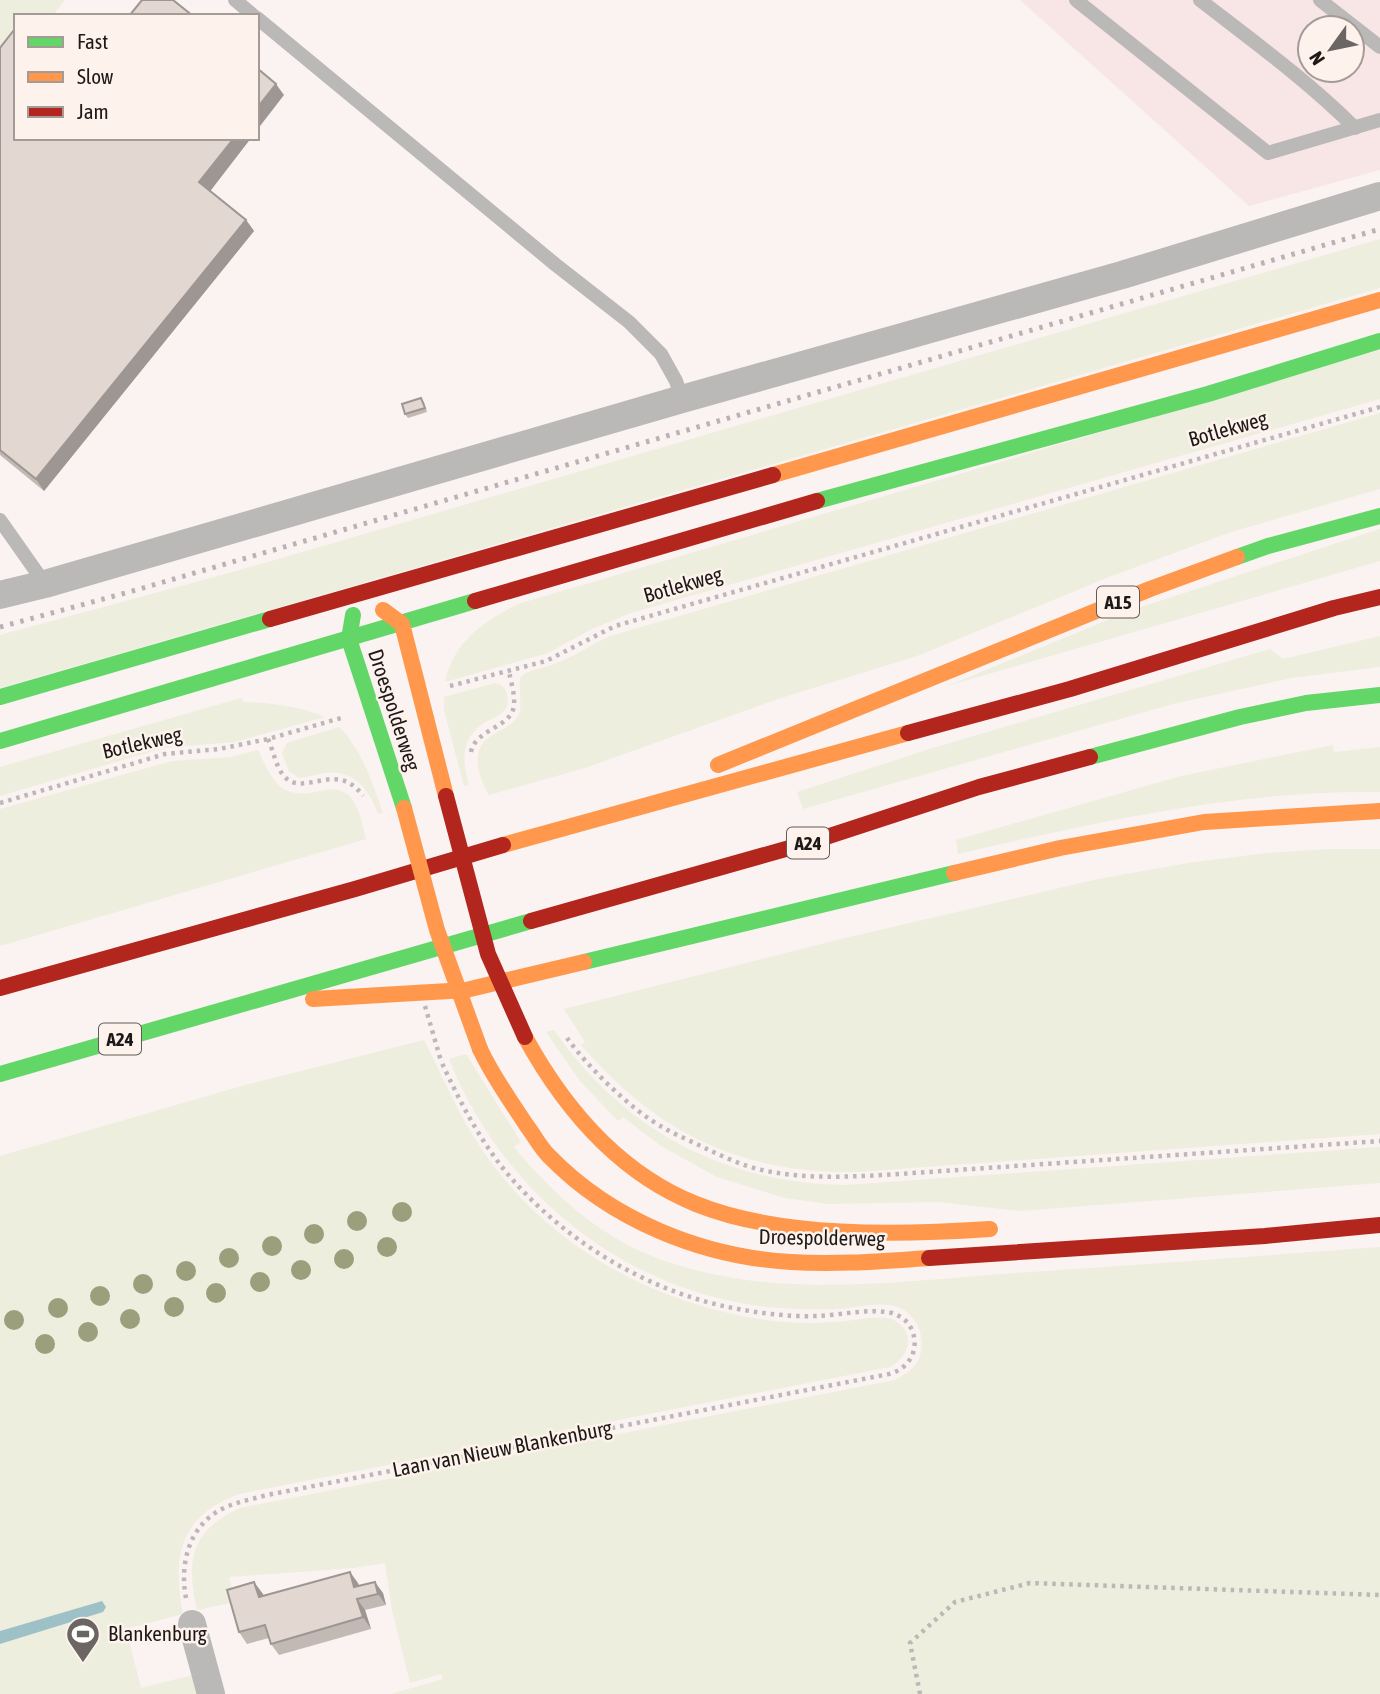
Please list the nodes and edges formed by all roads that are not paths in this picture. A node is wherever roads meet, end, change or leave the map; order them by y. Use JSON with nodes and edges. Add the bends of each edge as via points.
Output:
{"nodes":[{"id":1,"x":236,"y":0,"type":"edge"},
{"id":2,"x":1076,"y":0,"type":"edge"},
{"id":3,"x":1200,"y":0,"type":"edge"},
{"id":4,"x":1320,"y":0,"type":"edge"},
{"id":5,"x":252,"y":14,"type":"edge"},
{"id":6,"x":259,"y":19,"type":"edge"},
{"id":7,"x":1380,"y":47,"type":"edge"},
{"id":8,"x":1380,"y":120,"type":"edge"},
{"id":9,"x":1355,"y":128,"type":"junction"},
{"id":10,"x":1380,"y":195,"type":"edge"},
{"id":11,"x":1380,"y":300,"type":"edge"},
{"id":12,"x":1380,"y":341,"type":"edge"},
{"id":13,"x":682,"y":399,"type":"junction"},
{"id":14,"x":1380,"y":516,"type":"edge"},
{"id":15,"x":0,"y":520,"type":"edge"},
{"id":16,"x":45,"y":584,"type":"junction"},
{"id":17,"x":358,"y":593,"type":"junction"},
{"id":18,"x":0,"y":595,"type":"edge"},
{"id":19,"x":1380,"y":597,"type":"edge"},
{"id":20,"x":402,"y":624,"type":"junction"},
{"id":21,"x":349,"y":639,"type":"junction"},
{"id":22,"x":1380,"y":695,"type":"edge"},
{"id":23,"x":0,"y":697,"type":"edge"},
{"id":24,"x":0,"y":741,"type":"edge"},
{"id":25,"x":1380,"y":811,"type":"edge"},
{"id":26,"x":570,"y":825,"type":"junction"},
{"id":27,"x":0,"y":988,"type":"edge"},
{"id":28,"x":239,"y":1004,"type":"junction"},
{"id":29,"x":0,"y":1074,"type":"edge"},
{"id":30,"x":1380,"y":1225,"type":"edge"},
{"id":31,"x":1004,"y":1228,"type":"dead end"},
{"id":32,"x":192,"y":1624,"type":"road end"},
{"id":33,"x":211,"y":1694,"type":"edge"}],
"edges":[{"from":1,"to":5,"type":"lane"},
{"from":2,"to":9,"type":"lane","via":[[1268,153]]},
{"from":3,"to":9,"type":"lane","via":[[1276,58]]},
{"from":4,"to":7,"type":"lane"},
{"from":6,"to":13,"type":"lane","via":[[629,321],[661,355]]},
{"from":8,"to":9,"type":"lane"},
{"from":10,"to":13,"type":"street","via":[[1122,275]]},
{"from":11,"to":17,"type":"main road"},
{"from":12,"to":20,"type":"main road","name":"Botlekweg","via":[[1208,394],[783,510]]},
{"from":13,"to":16,"type":"street"},
{"from":14,"to":26,"type":"main road","number":"A15","via":[[1268,546],[1150,589]]},
{"from":15,"to":16,"type":"lane"},
{"from":16,"to":18,"type":"street"},
{"from":17,"to":20,"type":"main road","name":"Droespolderweg"},
{"from":17,"to":21,"type":"main road","name":"Droespolderweg"},
{"from":17,"to":23,"type":"main road"},
{"from":19,"to":26,"type":"main road","via":[[1070,689]]},
{"from":20,"to":21,"type":"main road","name":"Botlekweg"},
{"from":20,"to":31,"type":"main road","name":"Droespolderweg","bridge":true,"via":[[488,954],[544,1074],[582,1122],[652,1180],[698,1205],[745,1219],[834,1232]]},
{"from":21,"to":24,"type":"main road","name":"Botlekweg"},
{"from":21,"to":30,"type":"main road","name":"Droespolderweg","bridge":true,"via":[[404,808],[437,930],[493,1076],[547,1154],[586,1189],[633,1219],[675,1238],[743,1256],[791,1262],[882,1261]]},
{"from":22,"to":28,"type":"main road","number":"A24","via":[[1306,703],[1240,717],[1036,771],[814,841]]},
{"from":25,"to":28,"type":"main road","number":"A24","via":[[1204,822],[1060,848],[466,990]]},
{"from":26,"to":27,"type":"main road"},
{"from":28,"to":29,"type":"main road","number":"A24"},
{"from":32,"to":33,"type":"street"}]}
